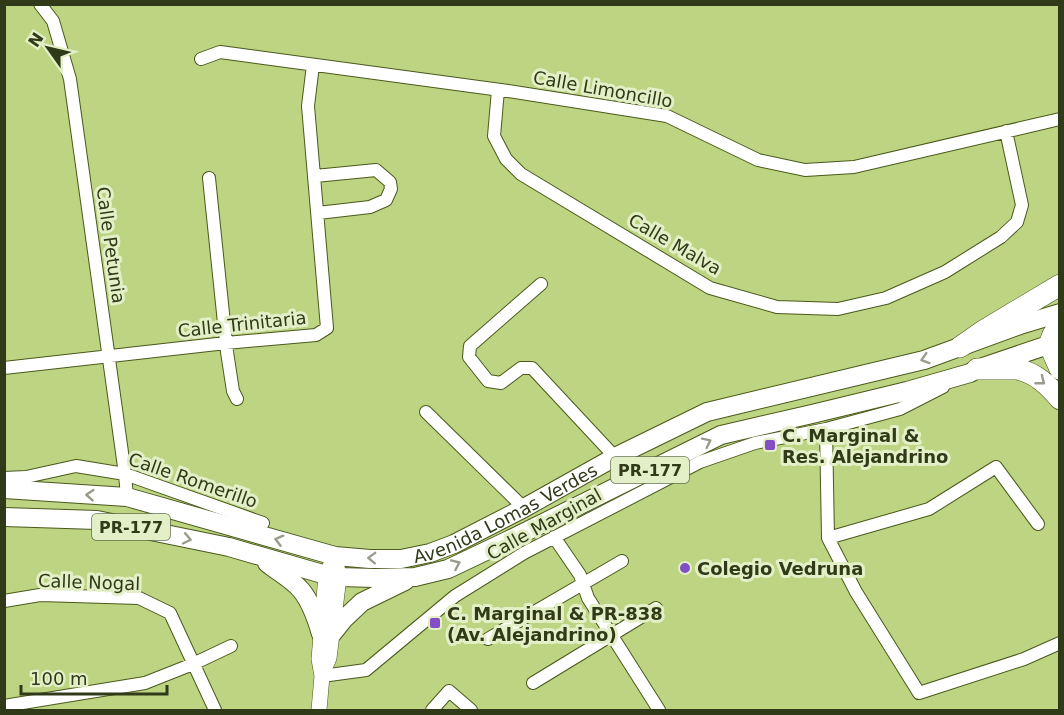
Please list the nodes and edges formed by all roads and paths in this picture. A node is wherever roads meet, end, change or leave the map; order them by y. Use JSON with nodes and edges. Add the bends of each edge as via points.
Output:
{"nodes":[{"id":1,"x":40,"y":4,"type":"edge"},
{"id":2,"x":201,"y":59,"type":"dead end"},
{"id":3,"x":312,"y":65,"type":"junction"},
{"id":4,"x":498,"y":90,"type":"junction"},
{"id":5,"x":1059,"y":119,"type":"edge"},
{"id":6,"x":1006,"y":131,"type":"junction"},
{"id":7,"x":315,"y":176,"type":"junction"},
{"id":8,"x":209,"y":178,"type":"dead end"},
{"id":9,"x":318,"y":213,"type":"junction"},
{"id":10,"x":541,"y":285,"type":"dead end"},
{"id":11,"x":1059,"y":285,"type":"edge"},
{"id":12,"x":1059,"y":313,"type":"edge"},
{"id":13,"x":1059,"y":326,"type":"edge"},
{"id":14,"x":226,"y":343,"type":"junction"},
{"id":15,"x":1054,"y":343,"type":"edge"},
{"id":16,"x":960,"y":347,"type":"junction"},
{"id":17,"x":108,"y":356,"type":"junction"},
{"id":18,"x":4,"y":368,"type":"edge"},
{"id":19,"x":1059,"y":369,"type":"edge"},
{"id":20,"x":973,"y":371,"type":"junction"},
{"id":21,"x":237,"y":399,"type":"dead end"},
{"id":22,"x":1059,"y":399,"type":"edge"},
{"id":23,"x":426,"y":412,"type":"dead end"},
{"id":24,"x":826,"y":429,"type":"junction"},
{"id":25,"x":615,"y":457,"type":"junction"},
{"id":26,"x":125,"y":474,"type":"junction"},
{"id":27,"x":4,"y":478,"type":"edge"},
{"id":28,"x":4,"y":489,"type":"edge"},
{"id":29,"x":127,"y":497,"type":"junction"},
{"id":30,"x":524,"y":508,"type":"junction"},
{"id":31,"x":4,"y":517,"type":"edge"},
{"id":32,"x":264,"y":523,"type":"dead end"},
{"id":33,"x":1038,"y":524,"type":"dead end"},
{"id":34,"x":554,"y":537,"type":"junction"},
{"id":35,"x":828,"y":538,"type":"junction"},
{"id":36,"x":256,"y":555,"type":"junction"},
{"id":37,"x":335,"y":556,"type":"junction"},
{"id":38,"x":622,"y":561,"type":"dead end"},
{"id":39,"x":333,"y":576,"type":"junction"},
{"id":40,"x":415,"y":577,"type":"junction"},
{"id":41,"x":583,"y":583,"type":"junction"},
{"id":42,"x":4,"y":601,"type":"edge"},
{"id":43,"x":656,"y":608,"type":"dead end"},
{"id":44,"x":327,"y":634,"type":"junction"},
{"id":45,"x":611,"y":635,"type":"junction"},
{"id":46,"x":488,"y":639,"type":"dead end"},
{"id":47,"x":1059,"y":643,"type":"edge"},
{"id":48,"x":231,"y":646,"type":"dead end"},
{"id":49,"x":193,"y":664,"type":"junction"},
{"id":50,"x":322,"y":676,"type":"junction"},
{"id":51,"x":533,"y":683,"type":"dead end"},
{"id":52,"x":4,"y":706,"type":"edge"},
{"id":53,"x":215,"y":711,"type":"edge"},
{"id":54,"x":319,"y":711,"type":"edge"},
{"id":55,"x":432,"y":711,"type":"edge"},
{"id":56,"x":471,"y":711,"type":"edge"},
{"id":57,"x":659,"y":711,"type":"edge"}],
"edges":[{"from":1,"to":17,"type":"street","name":"Calle Petunia","via":[[53,21],[70,80]]},
{"from":2,"to":3,"type":"street","name":"Calle Limoncillo","via":[[219,52]]},
{"from":3,"to":4,"type":"street","name":"Calle Limoncillo"},
{"from":3,"to":7,"type":"street","name":"Calle Trinitaria","via":[[308,106]]},
{"from":4,"to":6,"type":"street","name":"Calle Limoncillo","via":[[667,116],[758,160],[805,170],[854,166]]},
{"from":4,"to":6,"type":"street","name":"Calle Malva","via":[[494,136],[506,159],[521,174],[710,288],[777,307],[838,309],[886,298],[945,272],[1001,237],[1017,222],[1022,205]]},
{"from":5,"to":6,"type":"street","name":"Calle Limoncillo"},
{"from":7,"to":9,"type":"street","name":"Calle Trinitaria"},
{"from":7,"to":9,"type":"street","via":[[376,170],[390,182],[391,189],[386,200],[370,207]]},
{"from":8,"to":14,"type":"street"},
{"from":9,"to":14,"type":"street","name":"Calle Trinitaria","via":[[327,327],[316,335]]},
{"from":10,"to":25,"type":"street","via":[[470,346],[469,357],[488,381],[501,382],[520,368],[532,368]]},
{"from":11,"to":16,"type":"highway"},
{"from":12,"to":16,"type":"main road","name":"Avenida Lomas Verdes","number":"PR-177"},
{"from":13,"to":15,"type":"highway","via":[[1051,337]]},
{"from":14,"to":17,"type":"street","name":"Calle Trinitaria"},
{"from":14,"to":21,"type":"street"},
{"from":15,"to":19,"type":"highway"},
{"from":15,"to":20,"type":"main road","name":"Avenida Lomas Verdes","number":"PR-177"},
{"from":16,"to":25,"type":"main road","name":"Avenida Lomas Verdes","number":"PR-177","one_way":true,"via":[[897,367],[707,412]]},
{"from":17,"to":18,"type":"street","name":"Calle Trinitaria"},
{"from":17,"to":26,"type":"street","name":"Calle Petunia"},
{"from":20,"to":22,"type":"highway","one_way":true,"via":[[1023,370],[1042,380]]},
{"from":20,"to":24,"type":"street","name":"Calle Marginal","via":[[900,409]]},
{"from":40,"to":20,"type":"main road","name":"Avenida Lomas Verdes","number":"PR-177","one_way":true,"via":[[448,568],[489,549],[720,435],[907,391]]},
{"from":23,"to":30,"type":"street"},
{"from":24,"to":34,"type":"street","name":"Calle Marginal","via":[[755,443],[700,462]]},
{"from":24,"to":35,"type":"street"},
{"from":25,"to":30,"type":"main road","name":"Avenida Lomas Verdes","number":"PR-177"},
{"from":26,"to":27,"type":"street","name":"Calle Romerillo","via":[[76,466]]},
{"from":26,"to":29,"type":"street","name":"Calle Petunia"},
{"from":26,"to":32,"type":"street","name":"Calle Romerillo"},
{"from":29,"to":28,"type":"main road","name":"Avenida Lomas Verdes","number":"PR-177","one_way":true},
{"from":37,"to":29,"type":"main road","name":"Avenida Lomas Verdes","number":"PR-177","one_way":true},
{"from":30,"to":37,"type":"main road","name":"Avenida Lomas Verdes","number":"PR-177","one_way":true,"via":[[430,553],[401,559]]},
{"from":31,"to":36,"type":"main road","name":"Avenida Lomas Verdes","number":"PR-177","one_way":true,"via":[[98,520]]},
{"from":33,"to":35,"type":"street","via":[[996,467],[929,509]]},
{"from":34,"to":41,"type":"street"},
{"from":34,"to":50,"type":"street","name":"Calle Marginal","via":[[455,596],[366,670]]},
{"from":35,"to":47,"type":"street","via":[[918,693],[1024,659]]},
{"from":36,"to":39,"type":"main road","name":"Avenida Lomas Verdes","number":"PR-177"},
{"from":36,"to":44,"type":"main road","via":[[302,591]]},
{"from":37,"to":39,"type":"street"},
{"from":38,"to":41,"type":"street"},
{"from":39,"to":40,"type":"main road","name":"Avenida Lomas Verdes","number":"PR-177"},
{"from":39,"to":44,"type":"street"},
{"from":40,"to":44,"type":"main road","via":[[362,602]]},
{"from":41,"to":45,"type":"street"},
{"from":41,"to":46,"type":"street"},
{"from":42,"to":49,"type":"street","name":"Calle Nogal","via":[[40,595],[139,598],[170,613]]},
{"from":43,"to":45,"type":"street"},
{"from":44,"to":50,"type":"street","via":[[329,658]]},
{"from":45,"to":51,"type":"street"},
{"from":45,"to":57,"type":"street"},
{"from":48,"to":49,"type":"street"},
{"from":49,"to":52,"type":"street","via":[[145,683]]},
{"from":49,"to":53,"type":"street","name":"Calle Nogal"},
{"from":50,"to":54,"type":"street"},
{"from":55,"to":56,"type":"street","via":[[449,691]]}]}
